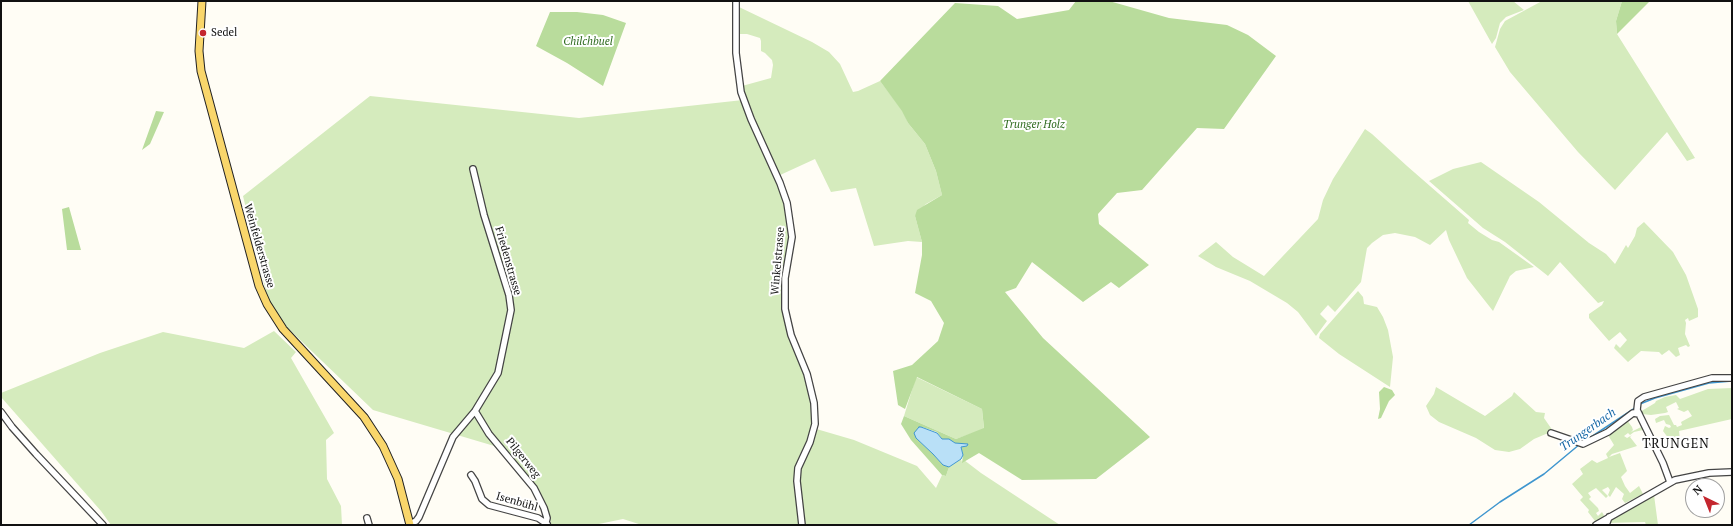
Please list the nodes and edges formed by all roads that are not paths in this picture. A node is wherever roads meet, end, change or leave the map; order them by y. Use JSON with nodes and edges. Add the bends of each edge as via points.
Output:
{"nodes":[{"id":1,"x":202,"y":1,"type":"edge"},
{"id":2,"x":736,"y":1,"type":"edge"},
{"id":3,"x":473,"y":169,"type":"dead end"},
{"id":4,"x":1732,"y":378,"type":"edge"},
{"id":5,"x":475,"y":410,"type":"junction"},
{"id":6,"x":1,"y":412,"type":"edge"},
{"id":7,"x":1638,"y":412,"type":"junction"},
{"id":8,"x":1551,"y":433,"type":"dead end"},
{"id":9,"x":1732,"y":472,"type":"edge"},
{"id":10,"x":471,"y":475,"type":"dead end"},
{"id":11,"x":1670,"y":482,"type":"junction"},
{"id":12,"x":1608,"y":517,"type":"junction"},
{"id":13,"x":367,"y":518,"type":"dead end"},
{"id":14,"x":547,"y":523,"type":"edge"},
{"id":15,"x":103,"y":525,"type":"edge"},
{"id":16,"x":369,"y":525,"type":"edge"},
{"id":17,"x":410,"y":525,"type":"edge"},
{"id":18,"x":802,"y":525,"type":"edge"},
{"id":19,"x":1596,"y":525,"type":"edge"},
{"id":20,"x":1606,"y":525,"type":"edge"}],
"edges":[{"from":1,"to":17,"type":"main road","name":"Weinfelderstrasse","via":[[201,71],[259,286],[283,329],[356,408],[383,446],[398,479]]},
{"from":2,"to":18,"type":"street","name":"Winkelstrasse","via":[[736,54],[741,92],[787,203],[792,237],[785,278],[785,309],[791,335],[808,374],[814,403],[815,424],[798,474]]},
{"from":3,"to":5,"type":"street","name":"Friedenstrasse","via":[[511,310],[498,373]]},
{"from":4,"to":7,"type":"street","via":[[1712,378],[1644,397],[1637,402]]},
{"from":5,"to":14,"type":"street","name":"Pilgerweg","via":[[489,434],[534,488],[544,508]]},
{"from":5,"to":17,"type":"street","name":"Friedenstrasse","via":[[453,437],[419,517]]},
{"from":6,"to":15,"type":"street","via":[[31,449]]},
{"from":7,"to":8,"type":"street","via":[[1608,432],[1583,444]]},
{"from":7,"to":11,"type":"street"},
{"from":9,"to":11,"type":"street","via":[[1709,473]]},
{"from":10,"to":14,"type":"street","name":"Isenbühl","via":[[482,498],[489,505],[538,518]]},
{"from":11,"to":12,"type":"street"},
{"from":12,"to":19,"type":"street"},
{"from":12,"to":20,"type":"street"},
{"from":13,"to":16,"type":"street"}]}
